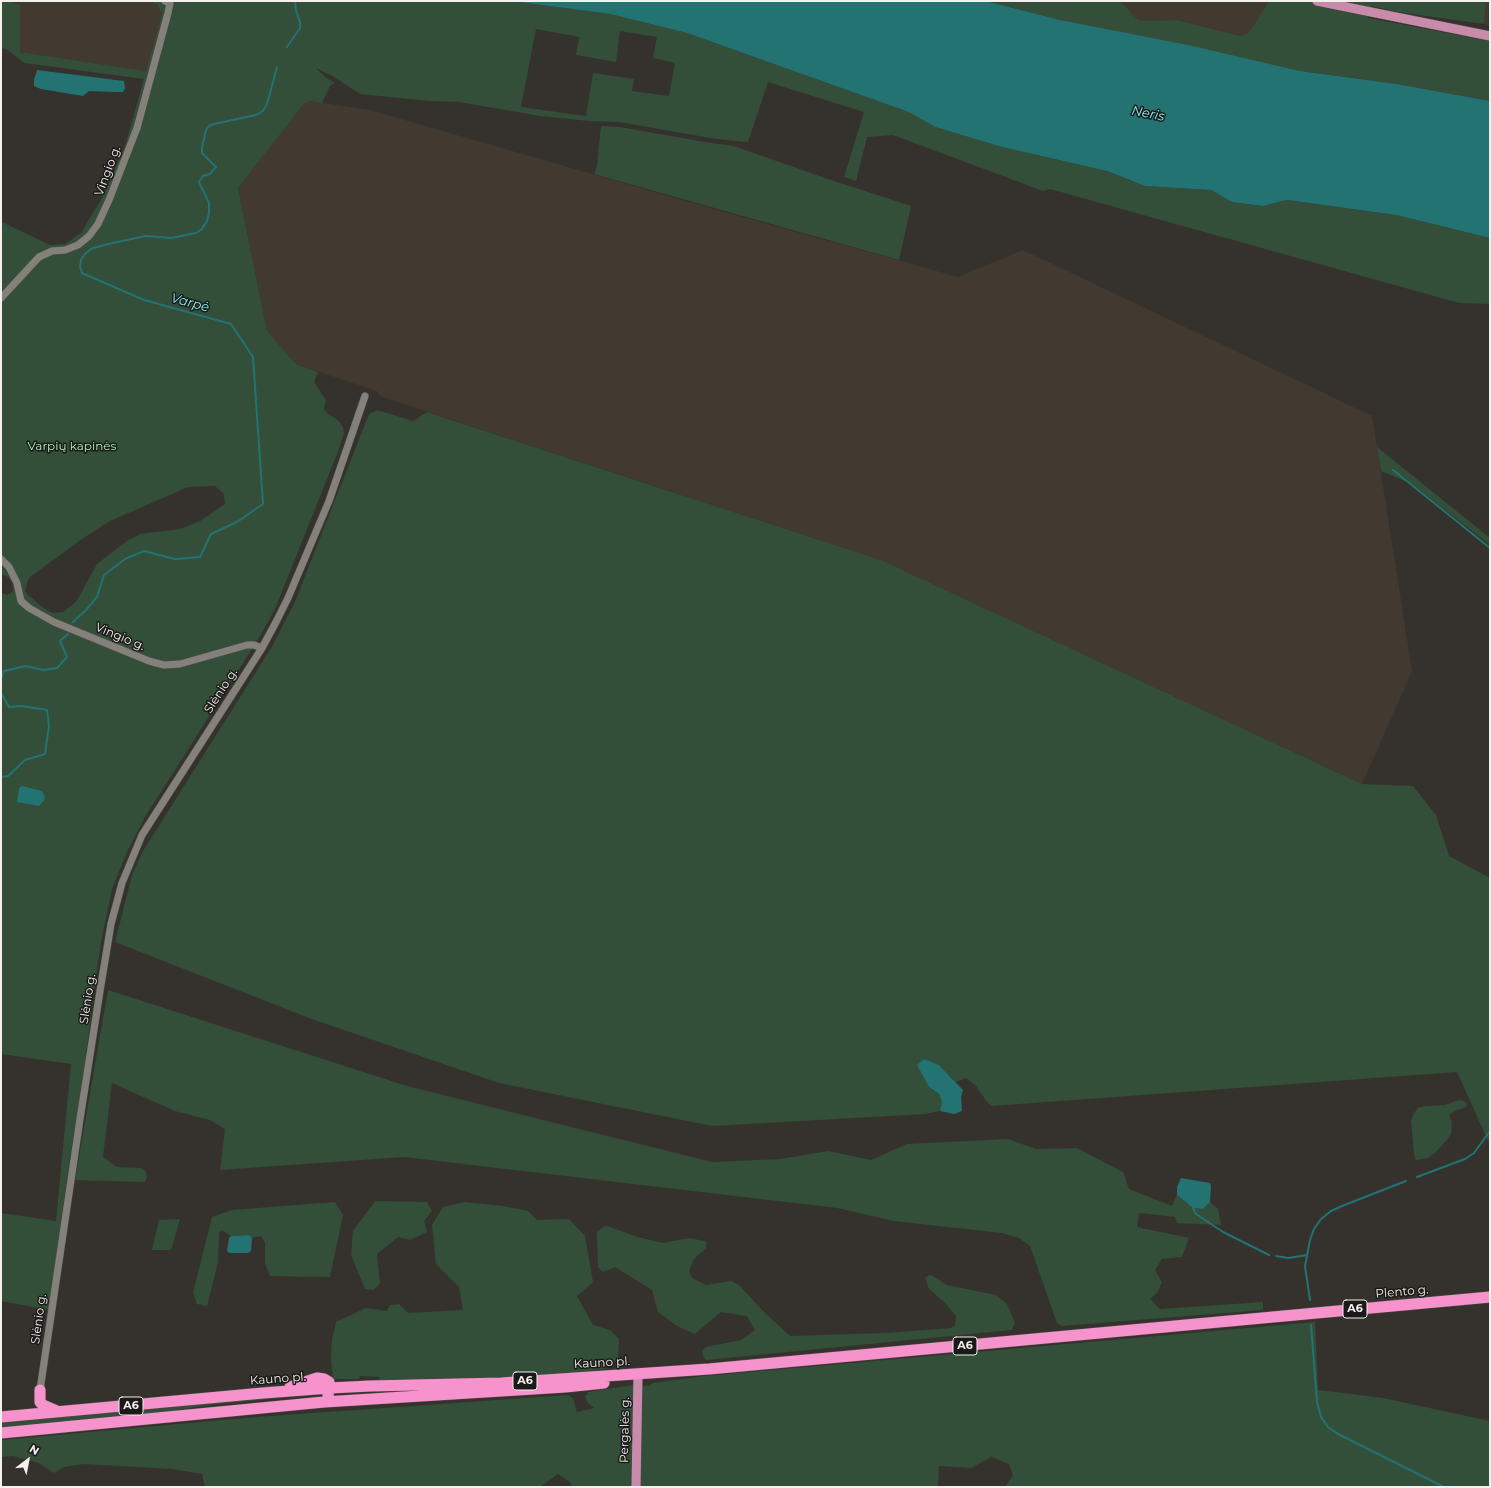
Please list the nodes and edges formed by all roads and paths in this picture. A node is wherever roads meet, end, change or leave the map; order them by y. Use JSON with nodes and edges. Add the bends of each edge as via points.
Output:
{"nodes":[{"id":1,"x":1317,"y":1,"type":"edge"},
{"id":2,"x":168,"y":2,"type":"edge"},
{"id":3,"x":1490,"y":36,"type":"edge"},
{"id":4,"x":1,"y":298,"type":"edge"},
{"id":5,"x":366,"y":396,"type":"dead end"},
{"id":6,"x":1,"y":560,"type":"edge"},
{"id":7,"x":262,"y":648,"type":"junction"},
{"id":8,"x":1490,"y":1297,"type":"edge"},
{"id":9,"x":638,"y":1374,"type":"junction"},
{"id":10,"x":330,"y":1388,"type":"junction"},
{"id":11,"x":40,"y":1390,"type":"junction"},
{"id":12,"x":324,"y":1402,"type":"junction"},
{"id":13,"x":60,"y":1412,"type":"junction"},
{"id":14,"x":20,"y":1416,"type":"junction"},
{"id":15,"x":1,"y":1417,"type":"edge"},
{"id":16,"x":1,"y":1433,"type":"edge"},
{"id":17,"x":636,"y":1487,"type":"edge"}],
"edges":[{"from":1,"to":3,"type":"main road"},
{"from":2,"to":4,"type":"street","name":"Vingio g.","via":[[166,20],[137,128],[98,224],[78,245],[39,257]]},
{"from":5,"to":7,"type":"street","name":"Slėnio g.","via":[[329,501],[288,598]]},
{"from":6,"to":7,"type":"street","name":"Vingio g.","via":[[9,567],[17,583],[21,601],[29,608],[54,622],[149,661],[164,665],[180,664],[247,645]]},
{"from":7,"to":11,"type":"street","name":"Slėnio g.","via":[[142,835],[122,883],[111,924],[100,991]]},
{"from":8,"to":9,"type":"highway","name":"Plento g.","number":"A6"},
{"from":9,"to":10,"type":"highway","name":"Kauno pl.","number":"A6","via":[[501,1383]]},
{"from":9,"to":12,"type":"highway","name":"Kauno pl.","number":"A6","via":[[618,1381],[573,1386]]},
{"from":9,"to":17,"type":"main road","name":"Pergalės g."},
{"from":10,"to":12,"type":"highway"},
{"from":10,"to":13,"type":"highway","name":"Kauno pl.","number":"A6","via":[[329,1382],[317,1378],[263,1393]]},
{"from":11,"to":13,"type":"highway","via":[[40,1402],[47,1408]]},
{"from":11,"to":14,"type":"highway","via":[[32,1407]]},
{"from":12,"to":16,"type":"highway","name":"Kauno pl.","number":"A6"},
{"from":13,"to":14,"type":"highway","name":"Kauno pl.","number":"A6"},
{"from":14,"to":15,"type":"highway","name":"Kauno pl.","number":"A6"}]}
